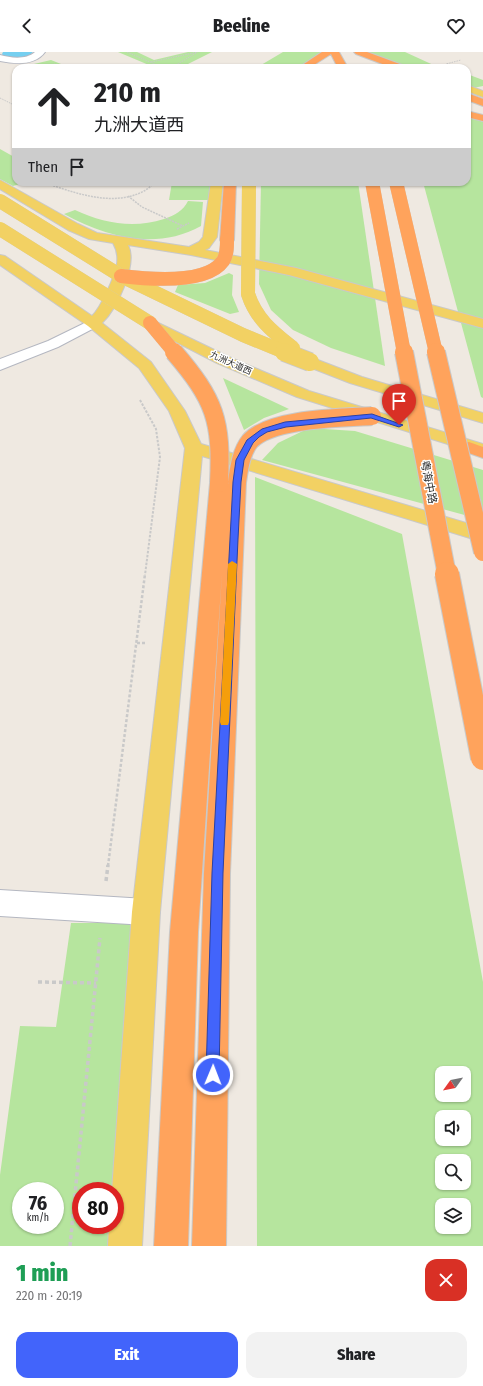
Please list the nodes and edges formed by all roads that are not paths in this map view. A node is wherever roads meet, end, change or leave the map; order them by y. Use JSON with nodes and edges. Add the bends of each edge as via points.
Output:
{"nodes":[{"id":1,"x":40,"y":52,"type":"edge"},
{"id":2,"x":328,"y":52,"type":"edge"},
{"id":3,"x":334,"y":52,"type":"edge"},
{"id":4,"x":348,"y":52,"type":"edge"},
{"id":5,"x":359,"y":52,"type":"edge"},
{"id":6,"x":0,"y":58,"type":"edge"},
{"id":7,"x":357,"y":62,"type":"dead end"},
{"id":8,"x":387,"y":62,"type":"junction"},
{"id":9,"x":309,"y":64,"type":"edge"},
{"id":10,"x":341,"y":64,"type":"edge"},
{"id":11,"x":392,"y":64,"type":"edge"},
{"id":12,"x":394,"y":64,"type":"edge"},
{"id":13,"x":471,"y":90,"type":"edge"},
{"id":14,"x":483,"y":94,"type":"edge"},
{"id":15,"x":471,"y":98,"type":"edge"},
{"id":16,"x":483,"y":103,"type":"edge"},
{"id":17,"x":471,"y":115,"type":"edge"},
{"id":18,"x":483,"y":118,"type":"edge"},
{"id":19,"x":0,"y":184,"type":"edge"},
{"id":20,"x":216,"y":186,"type":"edge"},
{"id":21,"x":230,"y":186,"type":"edge"},
{"id":22,"x":249,"y":186,"type":"edge"},
{"id":23,"x":373,"y":186,"type":"edge"},
{"id":24,"x":397,"y":186,"type":"edge"},
{"id":25,"x":0,"y":201,"type":"edge"},
{"id":26,"x":211,"y":228,"type":"junction"},
{"id":27,"x":0,"y":229,"type":"edge"},
{"id":28,"x":119,"y":241,"type":"junction"},
{"id":29,"x":152,"y":244,"type":"junction"},
{"id":30,"x":191,"y":251,"type":"junction"},
{"id":31,"x":0,"y":259,"type":"edge"},
{"id":32,"x":121,"y":276,"type":"junction"},
{"id":33,"x":93,"y":323,"type":"junction"},
{"id":34,"x":150,"y":323,"type":"junction"},
{"id":35,"x":483,"y":324,"type":"edge"},
{"id":36,"x":310,"y":362,"type":"junction"},
{"id":37,"x":0,"y":365,"type":"edge"},
{"id":38,"x":372,"y":416,"type":"junction"},
{"id":39,"x":483,"y":418,"type":"edge"},
{"id":40,"x":194,"y":448,"type":"junction"},
{"id":41,"x":478,"y":450,"type":"edge"},
{"id":42,"x":228,"y":482,"type":"junction"},
{"id":43,"x":483,"y":535,"type":"edge"},
{"id":44,"x":483,"y":552,"type":"edge"},
{"id":45,"x":483,"y":758,"type":"edge"},
{"id":46,"x":0,"y":904,"type":"edge"},
{"id":47,"x":146,"y":912,"type":"junction"},
{"id":48,"x":126,"y":1246,"type":"edge"},
{"id":49,"x":171,"y":1246,"type":"edge"},
{"id":50,"x":209,"y":1246,"type":"edge"}],
"edges":[{"from":1,"to":6,"type":"street","via":[[37,56],[25,59]]},
{"from":2,"to":9,"type":"highway"},
{"from":3,"to":10,"type":"highway"},
{"from":4,"to":7,"type":"highway"},
{"from":5,"to":8,"type":"highway"},
{"from":8,"to":11,"type":"highway"},
{"from":8,"to":12,"type":"main road"},
{"from":13,"to":14,"type":"main road"},
{"from":15,"to":16,"type":"highway"},
{"from":17,"to":18,"type":"highway"},
{"from":19,"to":28,"type":"main road","via":[[73,227],[94,236]]},
{"from":20,"to":26,"type":"main road"},
{"from":21,"to":32,"type":"highway","bridge":true,"via":[[226,255],[216,267],[188,277],[162,279]]},
{"from":22,"to":36,"type":"main road","bridge":true,"via":[[248,294],[251,306],[270,330]]},
{"from":23,"to":45,"type":"highway","name":"粤海中路","bridge":true},
{"from":24,"to":44,"type":"highway","bridge":true},
{"from":25,"to":32,"type":"main road","bridge":true},
{"from":26,"to":29,"type":"main road","via":[[194,237]]},
{"from":26,"to":30,"type":"main road","via":[[207,241]]},
{"from":27,"to":34,"type":"main road","name":"九洲大道西","bridge":true},
{"from":28,"to":29,"type":"main road"},
{"from":28,"to":33,"type":"main road","via":[[124,251],[124,264],[113,295],[102,315]]},
{"from":29,"to":30,"type":"main road"},
{"from":30,"to":35,"type":"main road","via":[[291,271]]},
{"from":31,"to":33,"type":"main road"},
{"from":32,"to":36,"type":"main road","bridge":true,"via":[[243,335]]},
{"from":33,"to":37,"type":"street","via":[[53,344]]},
{"from":33,"to":40,"type":"main road","via":[[145,365],[177,411]]},
{"from":34,"to":38,"type":"main road","name":"九洲大道西","bridge":true,"via":[[223,360],[303,394]]},
{"from":34,"to":42,"type":"highway","bridge":true,"via":[[210,403],[217,421],[220,457]]},
{"from":36,"to":39,"type":"main road","bridge":true,"via":[[356,380]]},
{"from":38,"to":41,"type":"main road","name":"九洲大道西","bridge":true},
{"from":38,"to":42,"type":"highway","bridge":true,"via":[[304,422],[265,431],[250,441]]},
{"from":40,"to":43,"type":"main road"},
{"from":40,"to":47,"type":"main road"},
{"from":42,"to":49,"type":"highway","via":[[184,932]]},
{"from":42,"to":50,"type":"highway"},
{"from":46,"to":47,"type":"street"},
{"from":47,"to":48,"type":"main road"}]}
